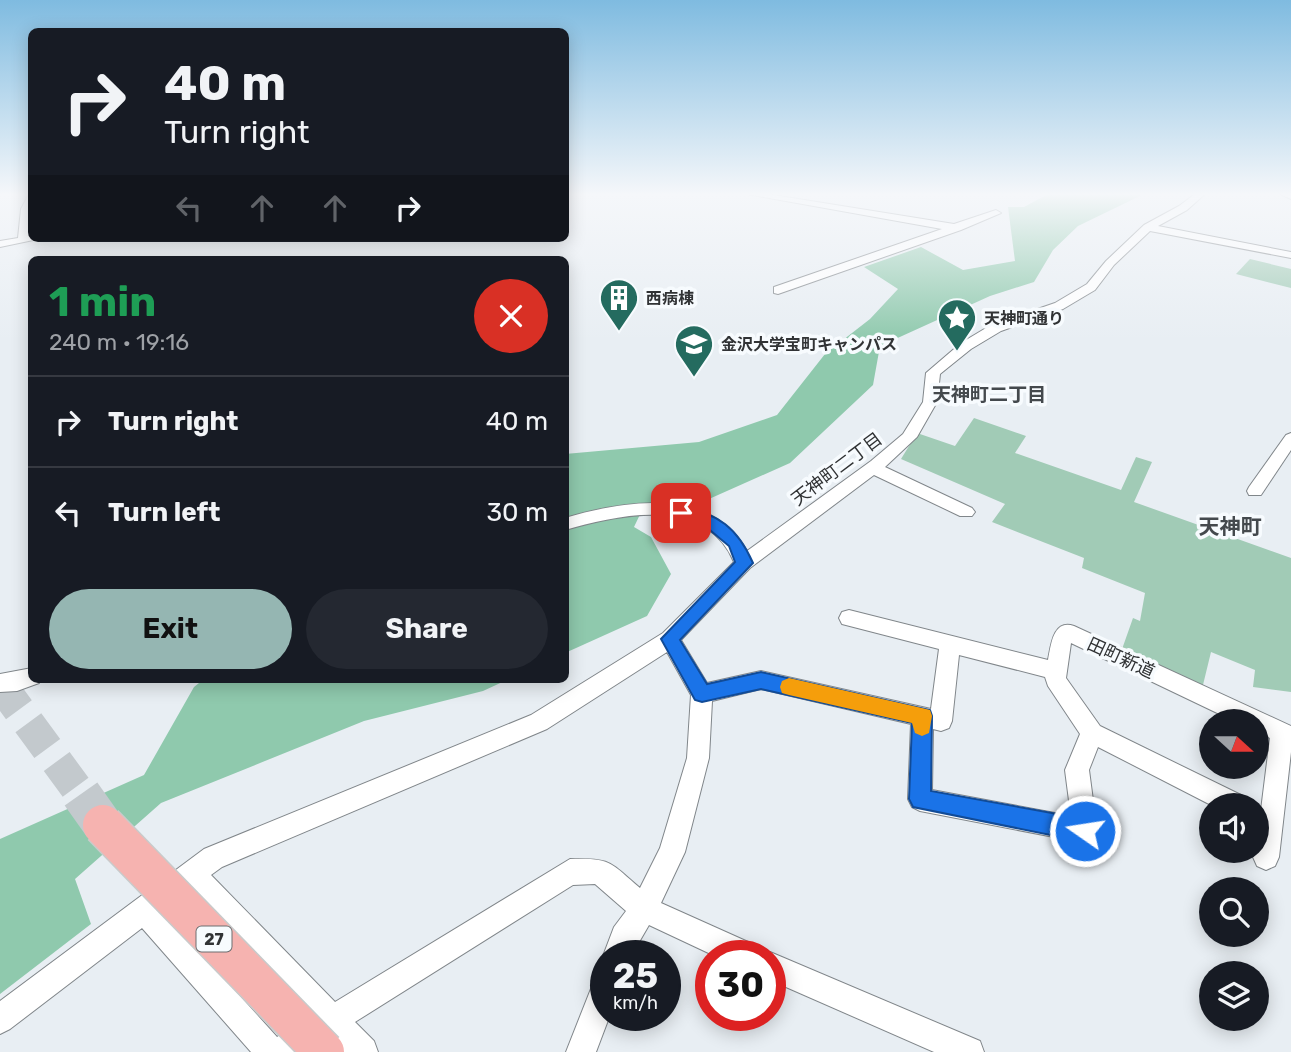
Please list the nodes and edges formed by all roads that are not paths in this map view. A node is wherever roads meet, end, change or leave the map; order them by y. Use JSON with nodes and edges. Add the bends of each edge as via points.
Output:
{"nodes":[{"id":1,"x":916,"y":243,"type":"edge"},
{"id":2,"x":1131,"y":243,"type":"edge"},
{"id":3,"x":1230,"y":243,"type":"edge"},
{"id":4,"x":1291,"y":255,"type":"edge"},
{"id":5,"x":778,"y":290,"type":"dead end"},
{"id":6,"x":1291,"y":438,"type":"edge"},
{"id":7,"x":873,"y":468,"type":"junction"},
{"id":8,"x":1255,"y":491,"type":"dead end"},
{"id":9,"x":966,"y":512,"type":"dead end"},
{"id":10,"x":569,"y":523,"type":"edge"},
{"id":11,"x":744,"y":563,"type":"junction"},
{"id":12,"x":849,"y":618,"type":"dead end"},
{"id":13,"x":670,"y":639,"type":"junction"},
{"id":14,"x":950,"y":643,"type":"junction"},
{"id":15,"x":1055,"y":671,"type":"junction"},
{"id":16,"x":28,"y":678,"type":"edge"},
{"id":17,"x":0,"y":683,"type":"edge"},
{"id":18,"x":702,"y":694,"type":"junction"},
{"id":19,"x":922,"y":716,"type":"junction"},
{"id":20,"x":1092,"y":733,"type":"junction"},
{"id":21,"x":1286,"y":735,"type":"edge"},
{"id":22,"x":1212,"y":793,"type":"edge"},
{"id":23,"x":1269,"y":797,"type":"edge"},
{"id":24,"x":103,"y":825,"type":"tunnel mouth"},
{"id":25,"x":192,"y":874,"type":"junction"},
{"id":26,"x":644,"y":909,"type":"junction"},
{"id":27,"x":144,"y":910,"type":"junction"},
{"id":28,"x":623,"y":940,"type":"edge"},
{"id":29,"x":712,"y":940,"type":"edge"},
{"id":30,"x":786,"y":973,"type":"edge"},
{"id":31,"x":0,"y":1019,"type":"edge"},
{"id":32,"x":590,"y":1028,"type":"edge"},
{"id":33,"x":327,"y":1036,"type":"edge"},
{"id":34,"x":271,"y":1052,"type":"edge"},
{"id":35,"x":280,"y":1052,"type":"edge"},
{"id":36,"x":363,"y":1052,"type":"edge"},
{"id":37,"x":581,"y":1052,"type":"edge"},
{"id":38,"x":969,"y":1052,"type":"edge"}],
"edges":[{"from":1,"to":5,"type":"street"},
{"from":2,"to":7,"type":"street","name":"天神町二丁目","via":[[1091,287],[1059,306],[996,328],[933,373],[930,402],[909,437]]},
{"from":3,"to":4,"type":"street"},
{"from":6,"to":8,"type":"street"},
{"from":7,"to":9,"type":"street"},
{"from":7,"to":11,"type":"street","name":"天神町二丁目"},
{"from":10,"to":11,"type":"street","via":[[591,516],[659,510],[704,516],[736,543]]},
{"from":11,"to":13,"type":"street","name":"天神町二丁目"},
{"from":12,"to":14,"type":"street"},
{"from":13,"to":18,"type":"street"},
{"from":13,"to":25,"type":"street","name":"天神町二丁目","via":[[539,722],[213,858]]},
{"from":14,"to":15,"type":"street"},
{"from":14,"to":19,"type":"street","via":[[942,721]]},
{"from":15,"to":20,"type":"street","via":[[1055,680]]},
{"from":15,"to":21,"type":"street","name":"田町新道","via":[[1067,632]]},
{"from":16,"to":17,"type":"street"},
{"from":18,"to":19,"type":"street","via":[[761,680]]},
{"from":18,"to":26,"type":"street","via":[[698,758],[672,852]]},
{"from":19,"to":20,"type":"street","via":[[920,799],[1085,831],[1077,770]]},
{"from":20,"to":22,"type":"street"},
{"from":21,"to":23,"type":"street"},
{"from":24,"to":33,"type":"main road","number":"27","bridge":true},
{"from":25,"to":27,"type":"street","name":"天神町二丁目"},
{"from":25,"to":33,"type":"street"},
{"from":26,"to":28,"type":"street"},
{"from":26,"to":29,"type":"street"},
{"from":26,"to":33,"type":"street","via":[[600,871],[570,872]]},
{"from":27,"to":31,"type":"street","name":"天神町二丁目"},
{"from":27,"to":34,"type":"street"},
{"from":30,"to":38,"type":"street"},
{"from":32,"to":37,"type":"street"},
{"from":33,"to":35,"type":"street"},
{"from":33,"to":36,"type":"street"}]}
